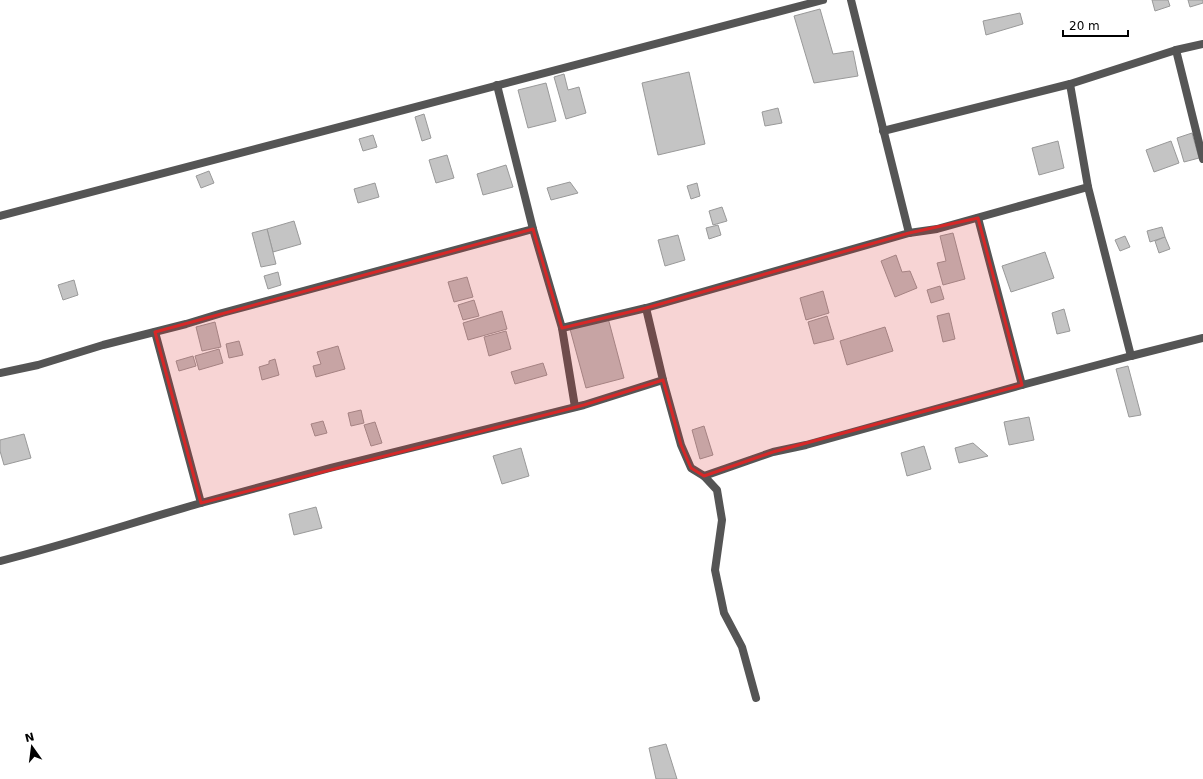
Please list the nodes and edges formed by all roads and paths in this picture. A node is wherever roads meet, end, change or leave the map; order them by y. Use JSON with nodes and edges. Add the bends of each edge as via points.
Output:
{"nodes":[{"id":1,"x":823,"y":0,"type":"edge"},
{"id":2,"x":851,"y":0,"type":"edge"},
{"id":3,"x":1203,"y":44,"type":"edge"},
{"id":4,"x":1176,"y":50,"type":"junction"},
{"id":5,"x":1070,"y":84,"type":"junction"},
{"id":6,"x":497,"y":85,"type":"junction"},
{"id":7,"x":883,"y":131,"type":"junction"},
{"id":8,"x":1203,"y":159,"type":"edge"},
{"id":9,"x":1088,"y":187,"type":"junction"},
{"id":10,"x":0,"y":216,"type":"edge"},
{"id":11,"x":978,"y":218,"type":"junction"},
{"id":12,"x":533,"y":229,"type":"junction"},
{"id":13,"x":909,"y":233,"type":"junction"},
{"id":14,"x":646,"y":308,"type":"junction"},
{"id":15,"x":562,"y":328,"type":"junction"},
{"id":16,"x":155,"y":332,"type":"junction"},
{"id":17,"x":1203,"y":338,"type":"edge"},
{"id":18,"x":1131,"y":356,"type":"junction"},
{"id":19,"x":0,"y":373,"type":"edge"},
{"id":20,"x":662,"y":380,"type":"junction"},
{"id":21,"x":1022,"y":384,"type":"junction"},
{"id":22,"x":576,"y":407,"type":"junction"},
{"id":23,"x":704,"y":476,"type":"junction"},
{"id":24,"x":201,"y":503,"type":"junction"},
{"id":25,"x":0,"y":561,"type":"edge"},
{"id":26,"x":756,"y":698,"type":"dead end"}],
"edges":[{"from":1,"to":6,"type":"street"},
{"from":2,"to":7,"type":"street"},
{"from":3,"to":4,"type":"street"},
{"from":4,"to":5,"type":"street"},
{"from":4,"to":8,"type":"street"},
{"from":5,"to":7,"type":"street"},
{"from":5,"to":9,"type":"street"},
{"from":6,"to":10,"type":"street"},
{"from":6,"to":12,"type":"street"},
{"from":7,"to":13,"type":"street"},
{"from":9,"to":11,"type":"street"},
{"from":9,"to":18,"type":"street"},
{"from":11,"to":13,"type":"street","via":[[937,229]]},
{"from":11,"to":21,"type":"street"},
{"from":12,"to":15,"type":"street"},
{"from":12,"to":16,"type":"street"},
{"from":13,"to":14,"type":"street"},
{"from":14,"to":15,"type":"street"},
{"from":14,"to":20,"type":"street"},
{"from":15,"to":22,"type":"street"},
{"from":16,"to":19,"type":"street"},
{"from":16,"to":24,"type":"street"},
{"from":17,"to":18,"type":"street"},
{"from":18,"to":21,"type":"street"},
{"from":20,"to":22,"type":"street"},
{"from":20,"to":23,"type":"street","via":[[681,445],[691,468]]},
{"from":21,"to":23,"type":"street","via":[[806,445],[772,452]]},
{"from":22,"to":24,"type":"street"},
{"from":23,"to":26,"type":"street","via":[[717,490],[722,520],[715,570],[724,613],[742,647]]},
{"from":24,"to":25,"type":"street"}]}
